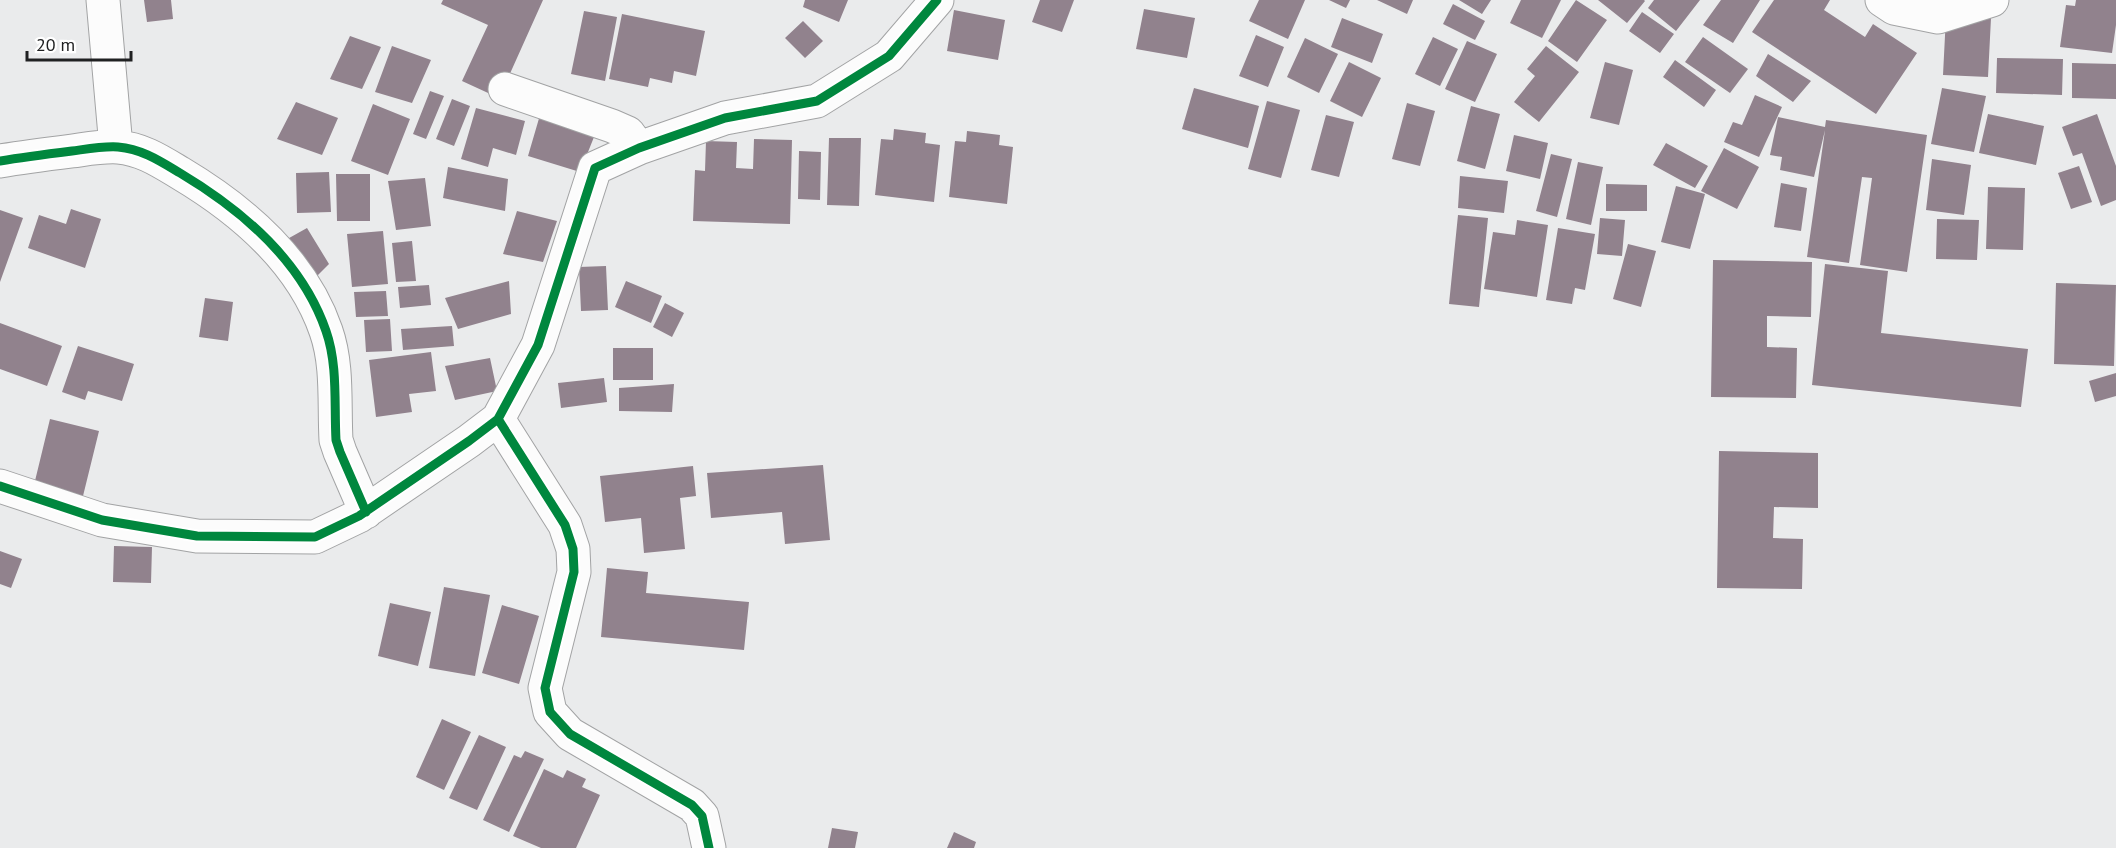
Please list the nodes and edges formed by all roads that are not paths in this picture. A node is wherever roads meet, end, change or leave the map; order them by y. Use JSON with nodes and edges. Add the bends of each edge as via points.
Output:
{"nodes":[{"id":1,"x":103,"y":0,"type":"edge"},
{"id":2,"x":937,"y":0,"type":"edge"},
{"id":3,"x":1882,"y":0,"type":"edge"},
{"id":4,"x":1992,"y":0,"type":"edge"},
{"id":5,"x":505,"y":89,"type":"dead end"},
{"id":6,"x":116,"y":147,"type":"junction"},
{"id":7,"x":639,"y":148,"type":"junction"},
{"id":8,"x":0,"y":161,"type":"edge"},
{"id":9,"x":498,"y":419,"type":"junction"},
{"id":10,"x":0,"y":486,"type":"edge"},
{"id":11,"x":366,"y":512,"type":"junction"},
{"id":12,"x":709,"y":848,"type":"edge"}],
"edges":[{"from":1,"to":6,"type":"street"},
{"from":2,"to":7,"type":"street","via":[[889,56],[817,101],[725,118]]},
{"from":3,"to":4,"type":"street","via":[[1894,8],[1938,17]]},
{"from":5,"to":7,"type":"street","via":[[628,133]]},
{"from":6,"to":8,"type":"street"},
{"from":6,"to":11,"type":"street","via":[[152,157],[210,191],[273,245],[301,280],[327,332],[333,360],[336,440]]},
{"from":7,"to":9,"type":"street","via":[[595,168],[538,345]]},
{"from":9,"to":11,"type":"street"},
{"from":9,"to":12,"type":"street","via":[[565,525],[573,549],[574,572],[545,688],[550,712],[570,734],[692,805],[702,816]]},
{"from":10,"to":11,"type":"street","via":[[102,520],[197,536],[315,537]]}]}
